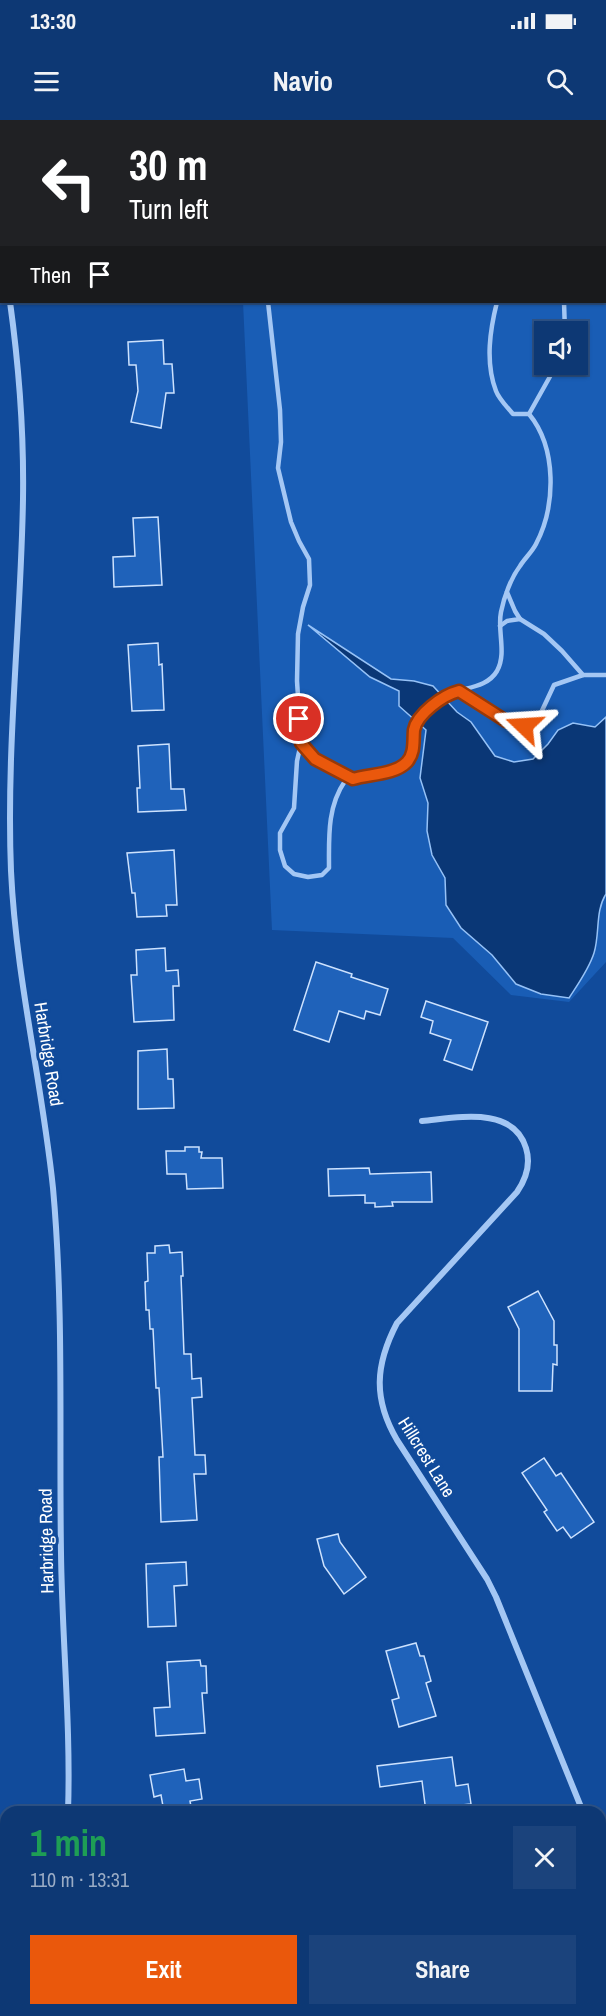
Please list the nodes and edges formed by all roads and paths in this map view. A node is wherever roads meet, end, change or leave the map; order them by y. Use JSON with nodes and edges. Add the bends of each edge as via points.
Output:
{"nodes":[{"id":1,"x":10,"y":303,"type":"edge"},
{"id":2,"x":268,"y":303,"type":"edge"},
{"id":3,"x":497,"y":303,"type":"edge"},
{"id":4,"x":564,"y":303,"type":"edge"},
{"id":5,"x":565,"y":321,"type":"edge"},
{"id":6,"x":551,"y":375,"type":"edge"},
{"id":7,"x":530,"y":414,"type":"junction"},
{"id":8,"x":507,"y":592,"type":"junction"},
{"id":9,"x":520,"y":619,"type":"junction"},
{"id":10,"x":500,"y":626,"type":"junction"},
{"id":11,"x":584,"y":675,"type":"junction"},
{"id":12,"x":606,"y":675,"type":"edge"},
{"id":13,"x":459,"y":691,"type":"junction"},
{"id":14,"x":301,"y":743,"type":"junction"},
{"id":15,"x":353,"y":779,"type":"junction"},
{"id":16,"x":422,"y":1120,"type":"dead end"},
{"id":17,"x":68,"y":1806,"type":"edge"},
{"id":18,"x":581,"y":1806,"type":"edge"}],
"edges":[{"from":1,"to":17,"type":"street","name":"Harbridge Road","via":[[22,422],[23,500],[9,830],[17,943],[44,1111],[58,1256]]},
{"from":2,"to":14,"type":"lane","via":[[280,410],[278,468],[291,522],[309,559],[310,585],[298,634]]},
{"from":3,"to":7,"type":"lane","via":[[490,333],[490,366],[496,392],[513,414]]},
{"from":4,"to":5,"type":"lane"},
{"from":6,"to":7,"type":"lane"},
{"from":7,"to":8,"type":"lane","via":[[544,438],[550,494],[546,521]]},
{"from":8,"to":9,"type":"lane"},
{"from":8,"to":10,"type":"lane"},
{"from":9,"to":10,"type":"lane"},
{"from":9,"to":11,"type":"lane","via":[[544,634]]},
{"from":10,"to":13,"type":"lane","via":[[502,655],[497,671],[486,681]]},
{"from":11,"to":12,"type":"lane"},
{"from":11,"to":13,"type":"lane","via":[[554,685],[539,717],[524,726],[506,721]]},
{"from":13,"to":15,"type":"lane","via":[[447,694],[430,708],[415,728],[413,750],[406,763]]},
{"from":14,"to":15,"type":"lane","via":[[315,759]]},
{"from":14,"to":15,"type":"lane","via":[[294,807],[280,833],[285,866],[294,874],[322,875],[329,868],[332,810],[345,781]]},
{"from":16,"to":18,"type":"street","name":"Hillcrest Lane","via":[[499,1120],[520,1135],[527,1151],[528,1168],[517,1192],[397,1323],[381,1365],[383,1409],[388,1426],[496,1597]]}]}
